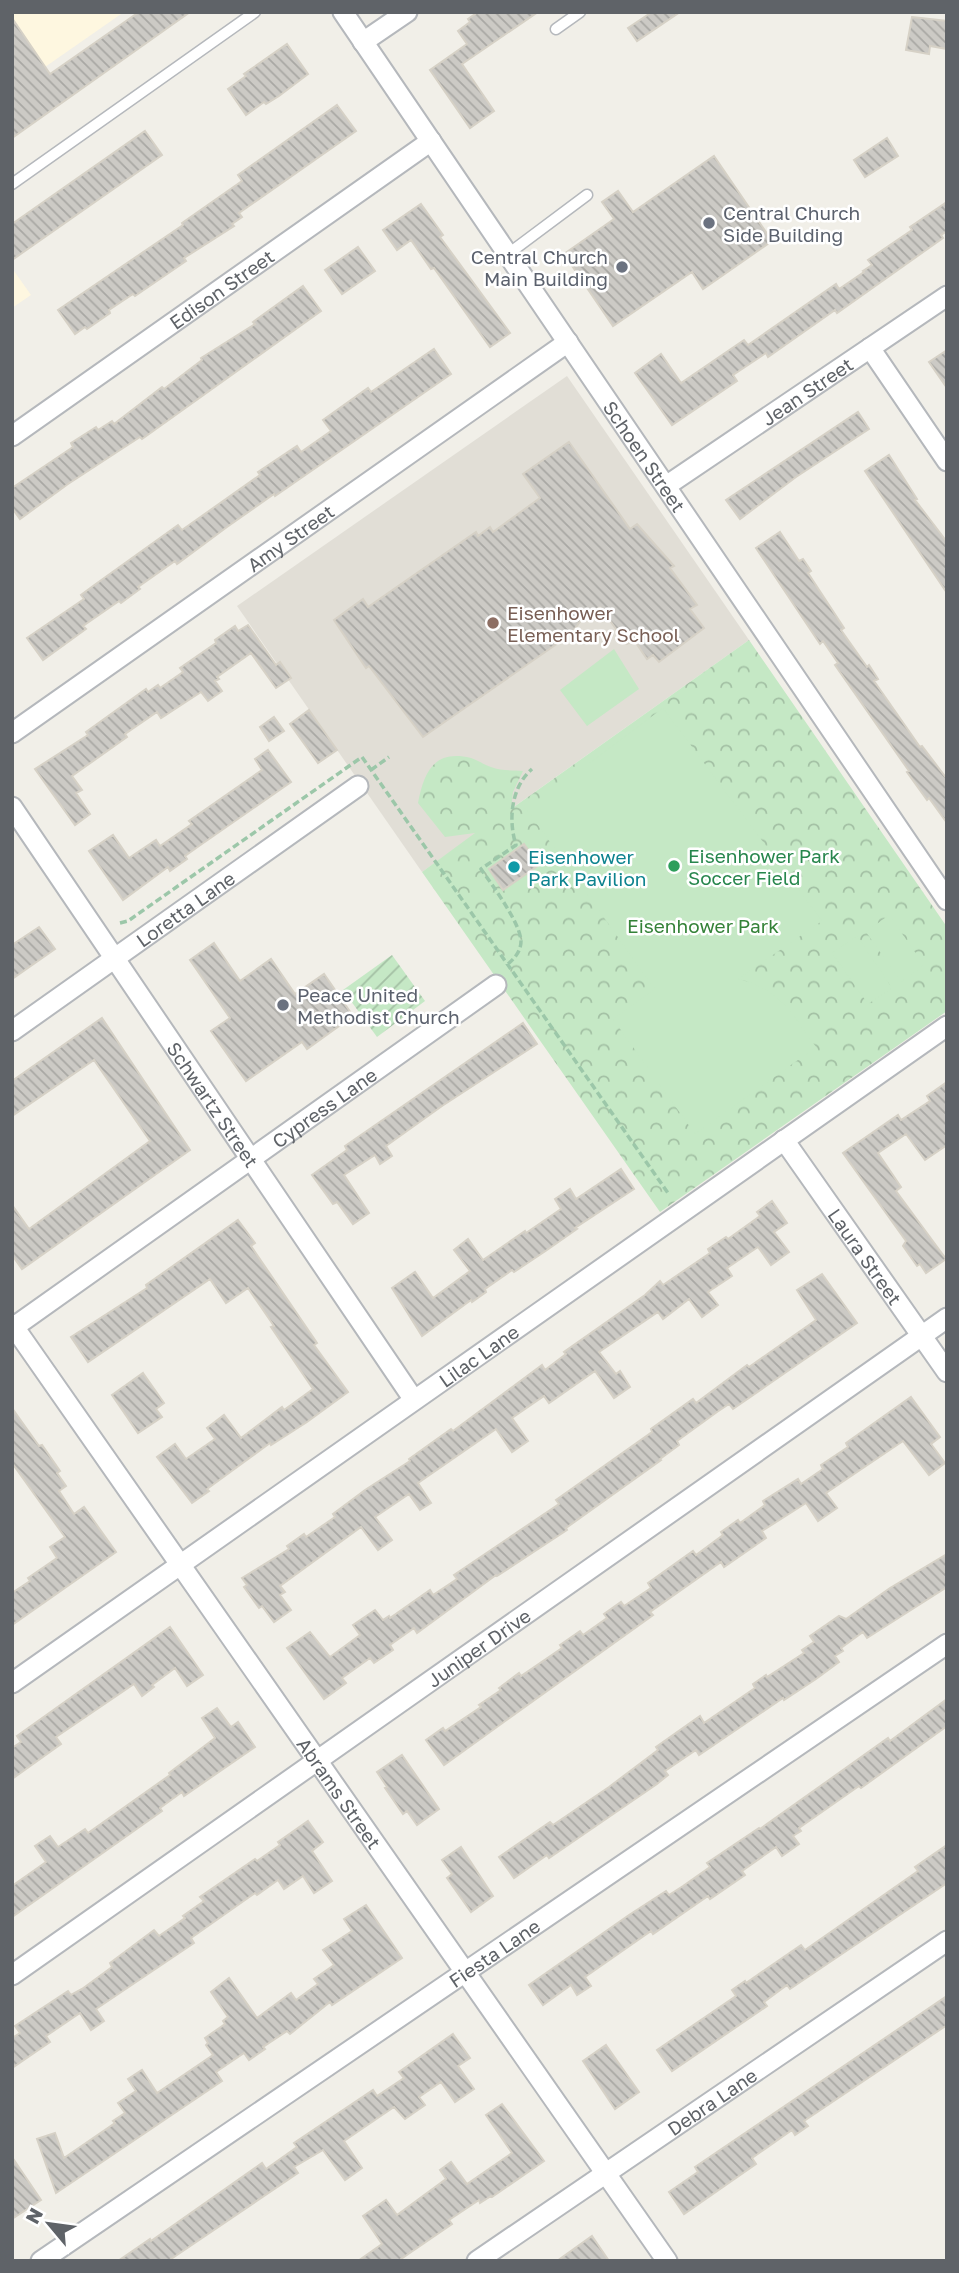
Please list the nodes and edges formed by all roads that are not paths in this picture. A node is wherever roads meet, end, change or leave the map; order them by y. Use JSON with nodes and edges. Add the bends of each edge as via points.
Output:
{"nodes":[{"id":1,"x":255,"y":12,"type":"edge"},
{"id":2,"x":343,"y":12,"type":"edge"},
{"id":3,"x":407,"y":12,"type":"edge"},
{"id":4,"x":580,"y":12,"type":"edge"},
{"id":5,"x":556,"y":29,"type":"dead end"},
{"id":6,"x":363,"y":42,"type":"junction"},
{"id":7,"x":431,"y":141,"type":"junction"},
{"id":8,"x":12,"y":184,"type":"edge"},
{"id":9,"x":587,"y":195,"type":"dead end"},
{"id":10,"x":508,"y":254,"type":"junction"},
{"id":11,"x":947,"y":296,"type":"edge"},
{"id":12,"x":568,"y":342,"type":"junction"},
{"id":13,"x":870,"y":348,"type":"junction"},
{"id":14,"x":12,"y":436,"type":"edge"},
{"id":15,"x":947,"y":461,"type":"edge"},
{"id":16,"x":666,"y":486,"type":"junction"},
{"id":17,"x":12,"y":733,"type":"edge"},
{"id":18,"x":358,"y":786,"type":"dead end"},
{"id":19,"x":12,"y":807,"type":"edge"},
{"id":20,"x":947,"y":900,"type":"edge"},
{"id":21,"x":115,"y":959,"type":"junction"},
{"id":22,"x":496,"y":985,"type":"road end"},
{"id":23,"x":947,"y":1026,"type":"edge"},
{"id":24,"x":12,"y":1031,"type":"edge"},
{"id":25,"x":784,"y":1140,"type":"junction"},
{"id":26,"x":251,"y":1160,"type":"junction"},
{"id":27,"x":947,"y":1318,"type":"edge"},
{"id":28,"x":13,"y":1326,"type":"edge"},
{"id":29,"x":921,"y":1336,"type":"junction"},
{"id":30,"x":947,"y":1372,"type":"edge"},
{"id":31,"x":414,"y":1401,"type":"junction"},
{"id":32,"x":180,"y":1565,"type":"junction"},
{"id":33,"x":947,"y":1644,"type":"edge"},
{"id":34,"x":12,"y":1684,"type":"edge"},
{"id":35,"x":317,"y":1761,"type":"junction"},
{"id":36,"x":947,"y":1941,"type":"edge"},
{"id":37,"x":465,"y":1972,"type":"junction"},
{"id":38,"x":12,"y":1975,"type":"edge"},
{"id":39,"x":606,"y":2173,"type":"junction"},
{"id":40,"x":41,"y":2261,"type":"edge"},
{"id":41,"x":477,"y":2261,"type":"edge"},
{"id":42,"x":667,"y":2261,"type":"edge"}],
"edges":[{"from":1,"to":8,"type":"lane"},
{"from":2,"to":6,"type":"street","name":"Schoen Street"},
{"from":3,"to":6,"type":"street"},
{"from":4,"to":5,"type":"lane"},
{"from":6,"to":7,"type":"street","name":"Schoen Street"},
{"from":7,"to":10,"type":"street","name":"Schoen Street"},
{"from":7,"to":14,"type":"street","name":"Edison Street"},
{"from":9,"to":10,"type":"lane"},
{"from":10,"to":12,"type":"street","name":"Schoen Street"},
{"from":11,"to":13,"type":"street","name":"Jean Street"},
{"from":12,"to":16,"type":"street","name":"Schoen Street"},
{"from":12,"to":17,"type":"street","name":"Amy Street"},
{"from":13,"to":15,"type":"street"},
{"from":13,"to":16,"type":"street","name":"Jean Street"},
{"from":16,"to":20,"type":"street","name":"Schoen Street"},
{"from":18,"to":21,"type":"street","name":"Loretta Lane"},
{"from":19,"to":21,"type":"street","name":"Schwartz Street"},
{"from":21,"to":24,"type":"street","name":"Loretta Lane"},
{"from":21,"to":26,"type":"street","name":"Schwartz Street"},
{"from":22,"to":26,"type":"street","name":"Cypress Lane"},
{"from":23,"to":25,"type":"street","name":"Lilac Lane"},
{"from":25,"to":29,"type":"street","name":"Laura Street"},
{"from":25,"to":31,"type":"street","name":"Lilac Lane"},
{"from":26,"to":28,"type":"street","name":"Cypress Lane"},
{"from":26,"to":31,"type":"street","name":"Schwartz Street"},
{"from":27,"to":29,"type":"street","name":"Juniper Drive"},
{"from":28,"to":32,"type":"street","name":"Abrams Street"},
{"from":29,"to":30,"type":"street","name":"Laura Street"},
{"from":29,"to":35,"type":"street","name":"Juniper Drive"},
{"from":31,"to":32,"type":"street","name":"Lilac Lane"},
{"from":32,"to":34,"type":"street","name":"Lilac Lane"},
{"from":32,"to":35,"type":"street","name":"Abrams Street"},
{"from":33,"to":37,"type":"street","name":"Fiesta Lane"},
{"from":35,"to":37,"type":"street","name":"Abrams Street"},
{"from":35,"to":38,"type":"street","name":"Juniper Drive"},
{"from":36,"to":39,"type":"street","name":"Debra Lane"},
{"from":37,"to":39,"type":"street","name":"Abrams Street"},
{"from":37,"to":40,"type":"street","name":"Fiesta Lane"},
{"from":39,"to":41,"type":"street","name":"Debra Lane"},
{"from":39,"to":42,"type":"street","name":"Abrams Street"}]}
